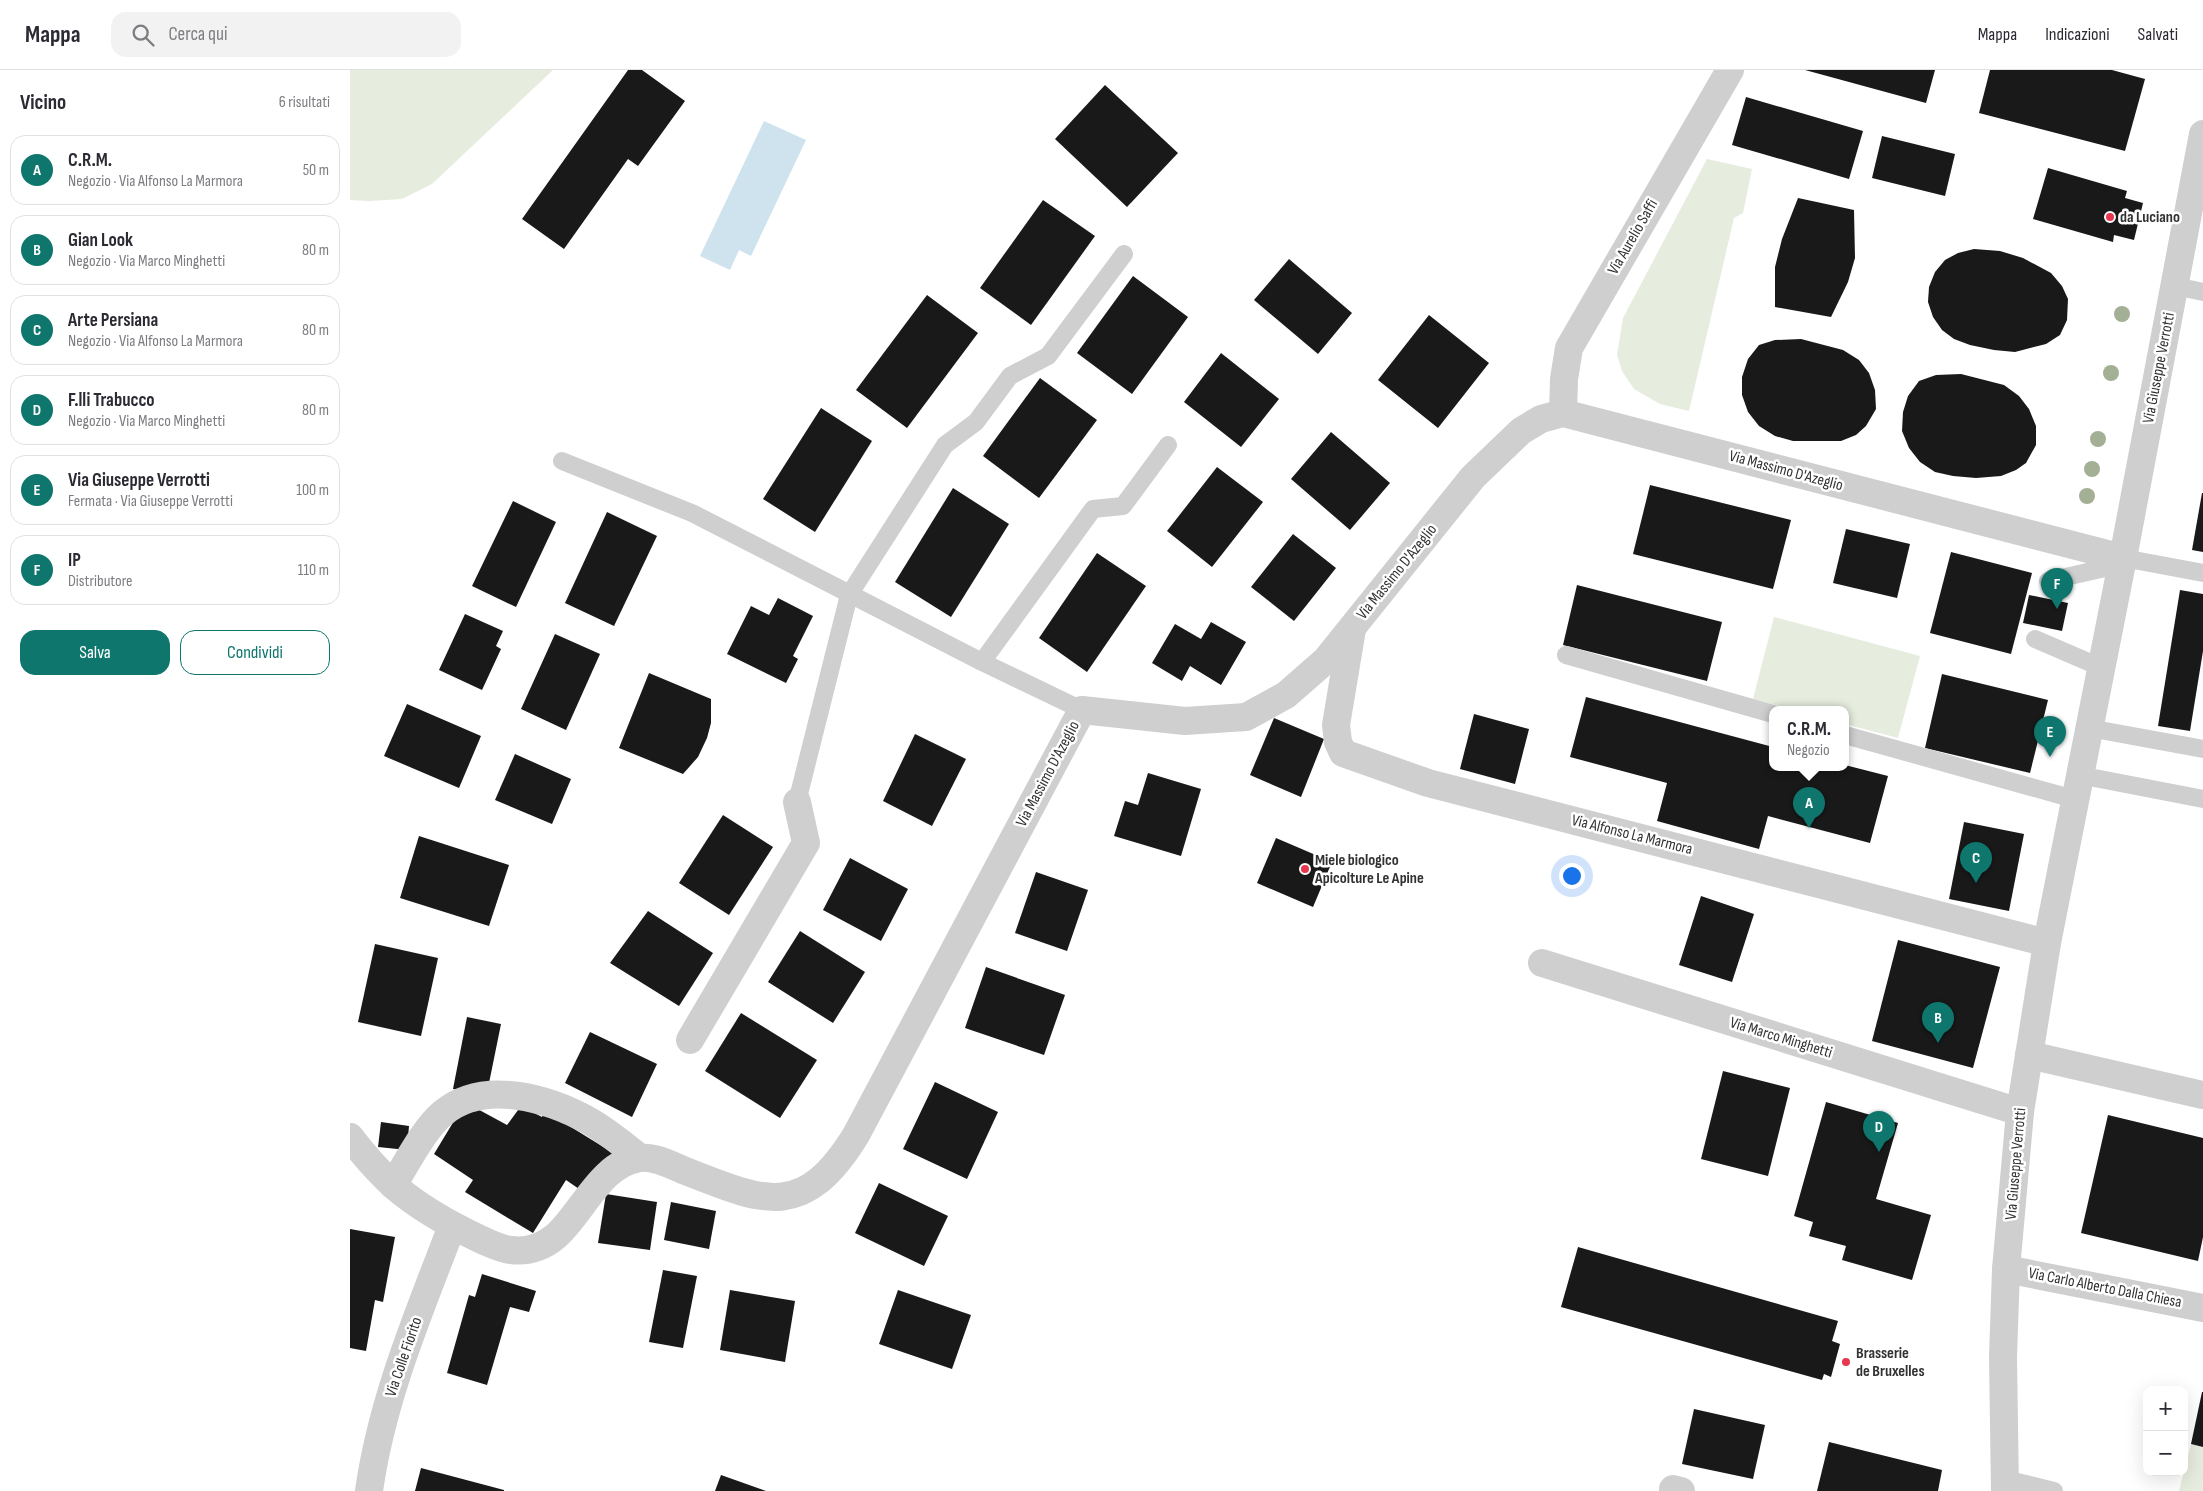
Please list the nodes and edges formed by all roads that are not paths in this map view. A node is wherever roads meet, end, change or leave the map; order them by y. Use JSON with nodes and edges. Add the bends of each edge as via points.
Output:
{"nodes":[{"id":1,"x":1730,"y":70,"type":"edge"},
{"id":2,"x":2203,"y":134,"type":"edge"},
{"id":3,"x":1124,"y":254,"type":"dead end"},
{"id":4,"x":2175,"y":286,"type":"junction"},
{"id":5,"x":2203,"y":292,"type":"edge"},
{"id":6,"x":1563,"y":412,"type":"junction"},
{"id":7,"x":1168,"y":445,"type":"dead end"},
{"id":8,"x":562,"y":461,"type":"dead end"},
{"id":9,"x":2124,"y":558,"type":"junction"},
{"id":10,"x":2203,"y":573,"type":"edge"},
{"id":11,"x":2048,"y":581,"type":"dead end"},
{"id":12,"x":849,"y":595,"type":"junction"},
{"id":13,"x":1353,"y":627,"type":"junction"},
{"id":14,"x":2035,"y":639,"type":"dead end"},
{"id":15,"x":1566,"y":655,"type":"dead end"},
{"id":16,"x":982,"y":662,"type":"junction"},
{"id":17,"x":2100,"y":667,"type":"junction"},
{"id":18,"x":1082,"y":710,"type":"junction"},
{"id":19,"x":1769,"y":713,"type":"edge"},
{"id":20,"x":2089,"y":728,"type":"junction"},
{"id":21,"x":1849,"y":736,"type":"edge"},
{"id":22,"x":2203,"y":749,"type":"edge"},
{"id":23,"x":2077,"y":787,"type":"junction"},
{"id":24,"x":2203,"y":799,"type":"edge"},
{"id":25,"x":797,"y":802,"type":"joint"},
{"id":26,"x":2047,"y":943,"type":"junction"},
{"id":27,"x":1542,"y":963,"type":"dead end"},
{"id":28,"x":690,"y":1040,"type":"dead end"},
{"id":29,"x":2029,"y":1055,"type":"junction"},
{"id":30,"x":2203,"y":1095,"type":"edge"},
{"id":31,"x":2020,"y":1112,"type":"junction"},
{"id":32,"x":350,"y":1137,"type":"edge"},
{"id":33,"x":640,"y":1158,"type":"junction"},
{"id":34,"x":393,"y":1185,"type":"junction"},
{"id":35,"x":452,"y":1226,"type":"junction"},
{"id":36,"x":2006,"y":1269,"type":"junction"},
{"id":37,"x":2203,"y":1308,"type":"edge"},
{"id":38,"x":2005,"y":1485,"type":"edge"},
{"id":39,"x":369,"y":1491,"type":"edge"},
{"id":40,"x":2054,"y":1491,"type":"edge"}],
"edges":[{"from":1,"to":6,"type":"street","name":"Via Aurelio Saffi","via":[[1569,348]]},
{"from":2,"to":4,"type":"street","name":"Via Giuseppe Verrotti"},
{"from":3,"to":12,"type":"lane","via":[[1048,356],[1010,376],[976,422],[944,445]]},
{"from":4,"to":5,"type":"lane"},
{"from":4,"to":9,"type":"street","name":"Via Giuseppe Verrotti"},
{"from":6,"to":9,"type":"street","name":"Via Massimo D'Azeglio"},
{"from":6,"to":13,"type":"street","name":"Via Massimo D'Azeglio","via":[[1541,418],[1520,432],[1473,477]]},
{"from":7,"to":16,"type":"lane","via":[[1123,506],[1093,509]]},
{"from":8,"to":12,"type":"lane","via":[[692,513]]},
{"from":9,"to":10,"type":"lane"},
{"from":9,"to":11,"type":"lane","via":[[2105,568]]},
{"from":9,"to":17,"type":"street","name":"Via Giuseppe Verrotti"},
{"from":12,"to":16,"type":"lane"},
{"from":12,"to":25,"type":"lane"},
{"from":13,"to":18,"type":"street","name":"Via Massimo D'Azeglio","via":[[1326,660],[1286,695],[1246,717],[1185,721]]},
{"from":13,"to":26,"type":"street","name":"Via Alfonso La Marmora","via":[[1336,726],[1343,753],[1428,782]]},
{"from":14,"to":17,"type":"lane"},
{"from":15,"to":19,"type":"lane"},
{"from":16,"to":18,"type":"lane"},
{"from":17,"to":20,"type":"street","name":"Via Giuseppe Verrotti"},
{"from":18,"to":33,"type":"street","name":"Via Massimo D'Azeglio","via":[[856,1135],[826,1174],[807,1189],[773,1199],[739,1192],[657,1160]]},
{"from":20,"to":22,"type":"lane"},
{"from":20,"to":23,"type":"street","name":"Via Giuseppe Verrotti"},
{"from":21,"to":23,"type":"lane"},
{"from":23,"to":24,"type":"lane"},
{"from":23,"to":26,"type":"street","name":"Via Giuseppe Verrotti"},
{"from":25,"to":28,"type":"street","via":[[806,843]]},
{"from":26,"to":29,"type":"street","name":"Via Giuseppe Verrotti"},
{"from":27,"to":31,"type":"street","name":"Via Marco Minghetti"},
{"from":29,"to":30,"type":"street"},
{"from":29,"to":31,"type":"street","name":"Via Giuseppe Verrotti"},
{"from":31,"to":36,"type":"street","name":"Via Giuseppe Verrotti"},
{"from":32,"to":34,"type":"street"},
{"from":33,"to":34,"type":"street","via":[[598,1126],[567,1111],[525,1098],[488,1096],[471,1098],[443,1113],[432,1124]]},
{"from":33,"to":35,"type":"street","via":[[610,1174],[562,1229],[534,1248],[509,1250]]},
{"from":34,"to":35,"type":"street"},
{"from":35,"to":39,"type":"street","name":"Via Colle Fiorito","via":[[392,1388],[378,1439]]},
{"from":36,"to":37,"type":"street","name":"Via Carlo Alberto Dalla Chiesa"},
{"from":36,"to":38,"type":"street","name":"Via Giuseppe Verrotti","via":[[2003,1357]]},
{"from":38,"to":40,"type":"lane"}]}
